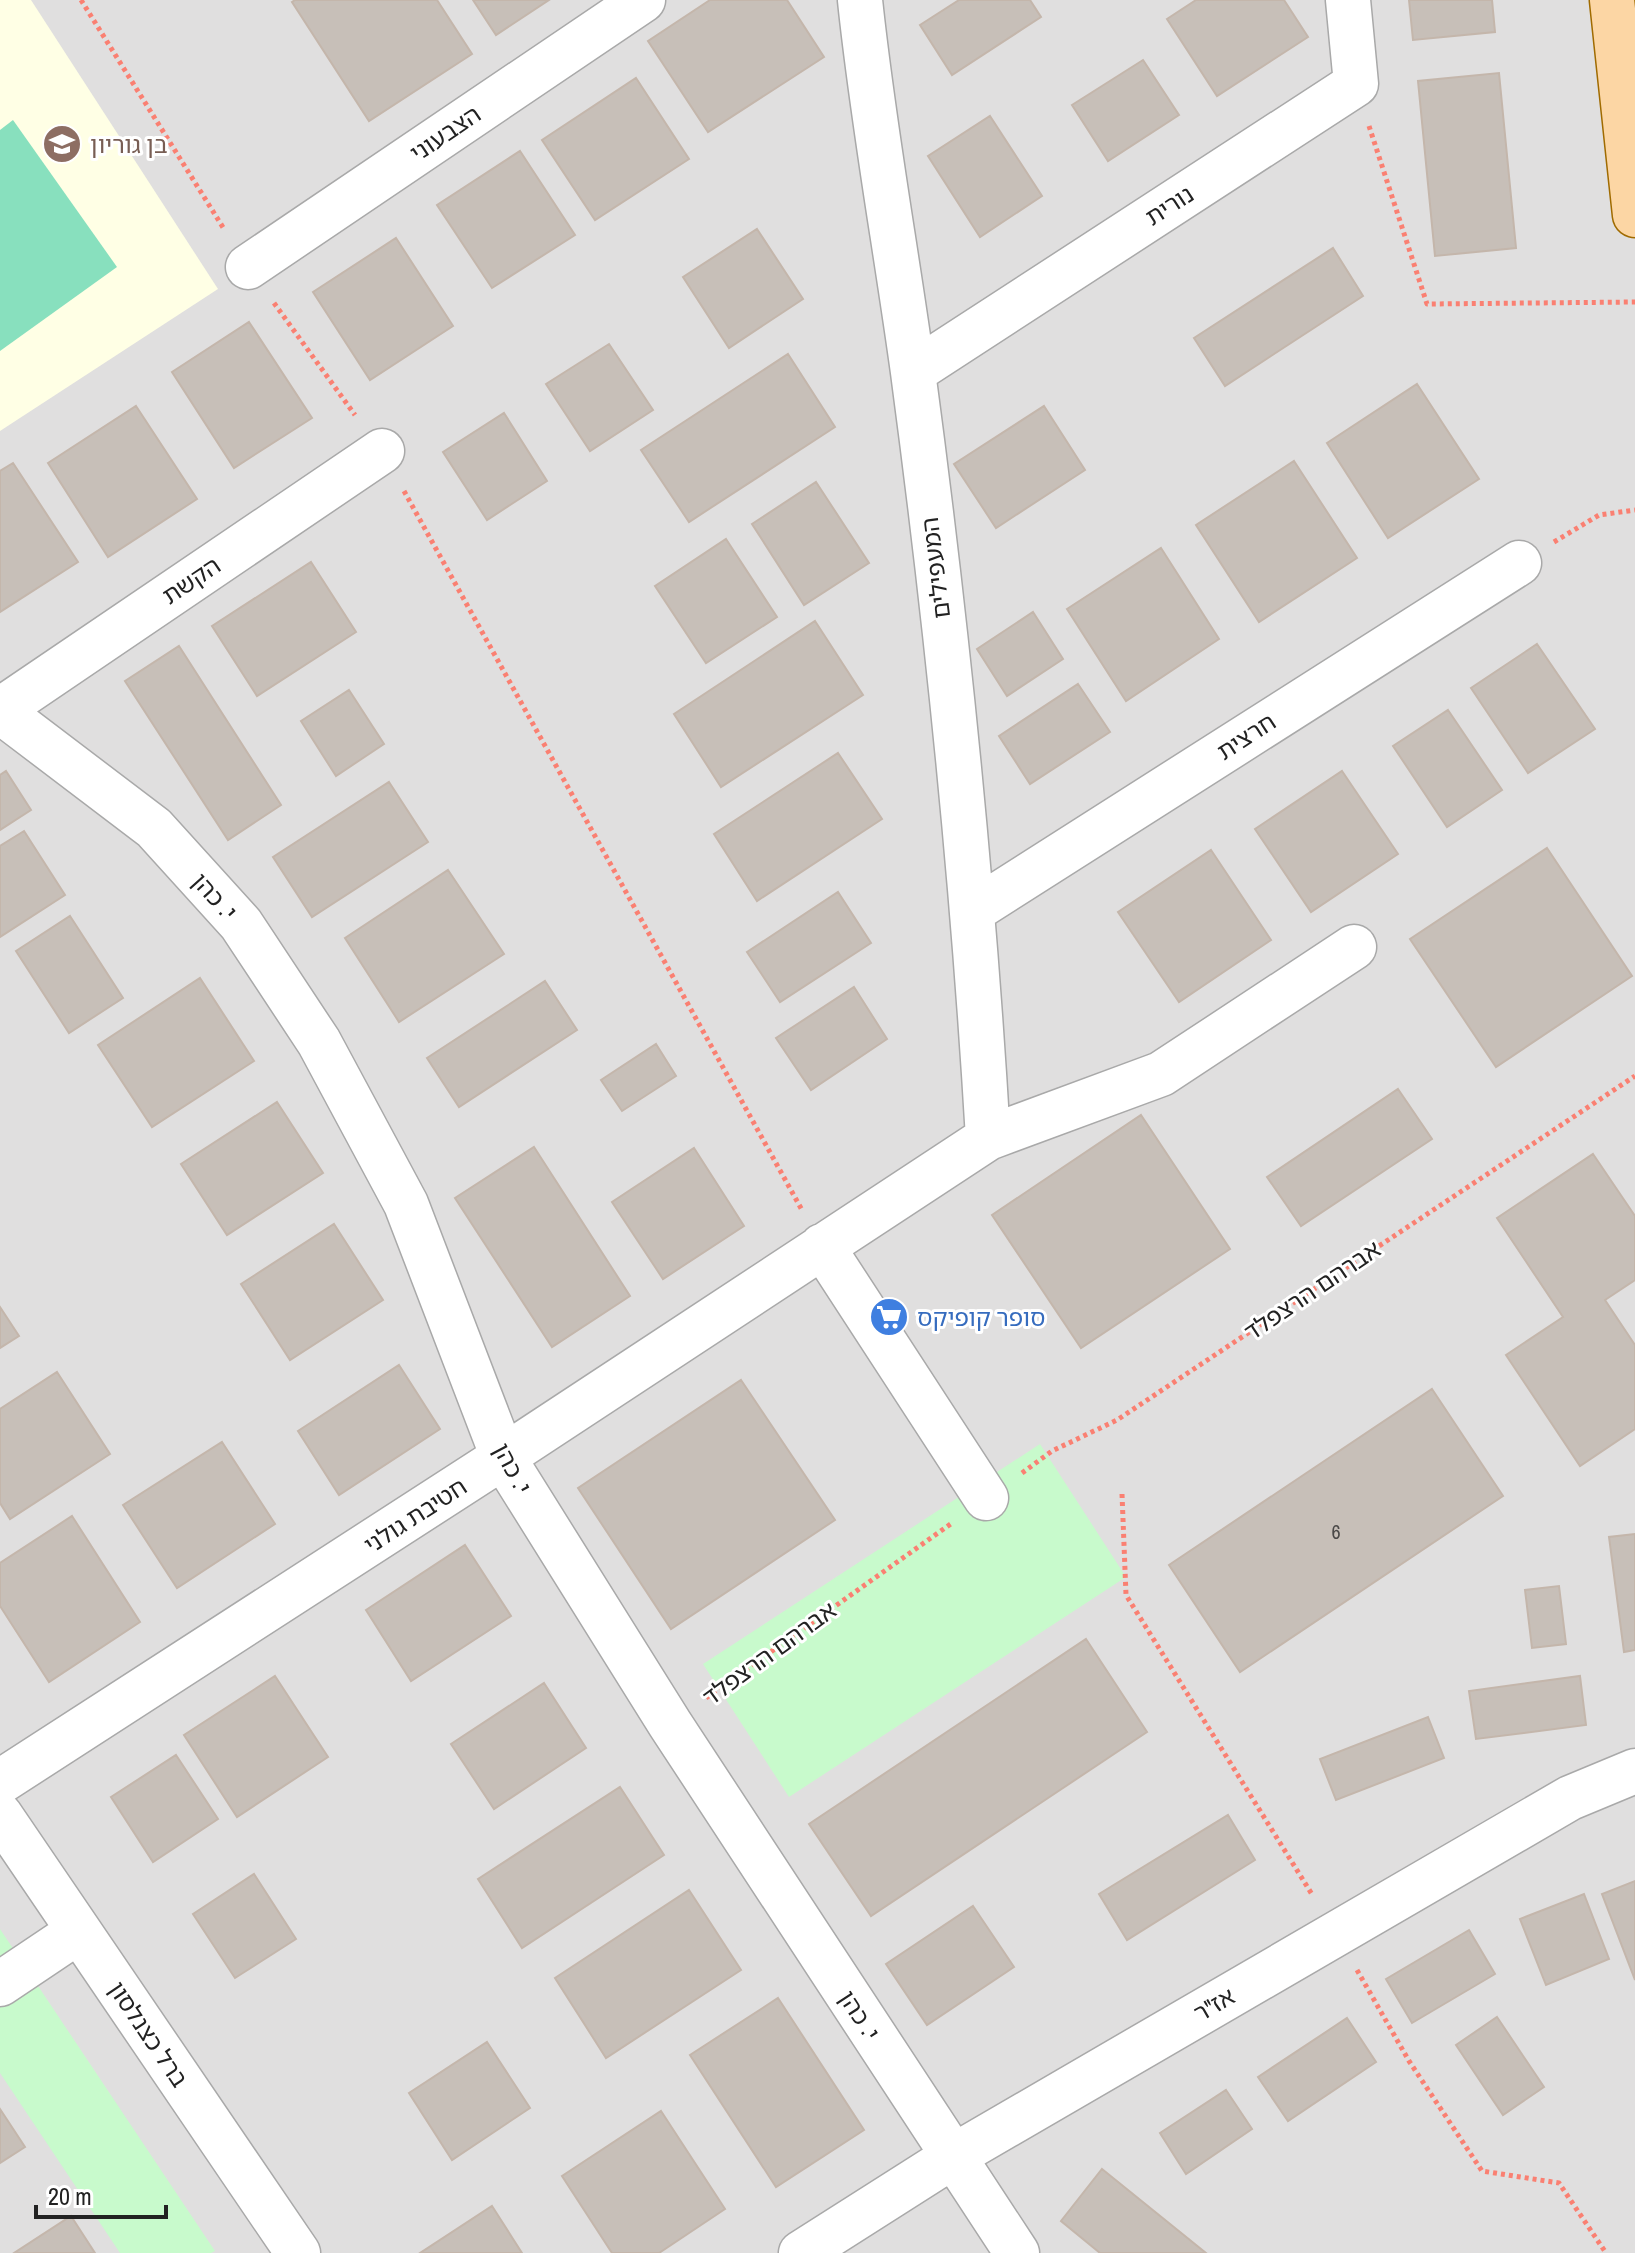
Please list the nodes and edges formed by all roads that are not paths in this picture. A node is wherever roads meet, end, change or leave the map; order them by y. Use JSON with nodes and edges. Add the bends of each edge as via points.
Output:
{"nodes":[{"id":1,"x":643,"y":0,"type":"edge"},
{"id":2,"x":860,"y":0,"type":"edge"},
{"id":3,"x":1348,"y":0,"type":"edge"},
{"id":4,"x":1612,"y":0,"type":"edge"},
{"id":5,"x":1635,"y":215,"type":"edge"},
{"id":6,"x":248,"y":267,"type":"road end"},
{"id":7,"x":913,"y":372,"type":"junction"},
{"id":8,"x":382,"y":451,"type":"road end"},
{"id":9,"x":1519,"y":563,"type":"road end"},
{"id":10,"x":0,"y":710,"type":"edge"},
{"id":11,"x":974,"y":910,"type":"junction"},
{"id":12,"x":1354,"y":947,"type":"dead end"},
{"id":13,"x":988,"y":1138,"type":"junction"},
{"id":14,"x":822,"y":1246,"type":"junction"},
{"id":15,"x":503,"y":1457,"type":"junction"},
{"id":16,"x":986,"y":1498,"type":"road end"},
{"id":17,"x":1635,"y":1771,"type":"edge"},
{"id":18,"x":0,"y":1782,"type":"edge"},
{"id":19,"x":0,"y":1815,"type":"edge"},
{"id":20,"x":79,"y":1931,"type":"junction"},
{"id":21,"x":0,"y":1984,"type":"edge"},
{"id":22,"x":952,"y":2157,"type":"junction"},
{"id":23,"x":298,"y":2253,"type":"edge"},
{"id":24,"x":801,"y":2253,"type":"edge"},
{"id":25,"x":1017,"y":2253,"type":"edge"}],
"edges":[{"from":1,"to":6,"type":"street","name":"הצבעוני"},
{"from":2,"to":7,"type":"street","name":"המעפילים"},
{"from":3,"to":7,"type":"street","name":"נורית","via":[[1356,84]]},
{"from":4,"to":5,"type":"main road"},
{"from":7,"to":11,"type":"street","name":"המעפילים"},
{"from":8,"to":10,"type":"street","name":"הקשת"},
{"from":9,"to":11,"type":"street","name":"חרצית"},
{"from":10,"to":15,"type":"street","name":"י. כהן","via":[[154,828],[241,924],[319,1042],[406,1204]]},
{"from":11,"to":13,"type":"street","name":"המעפילים"},
{"from":12,"to":13,"type":"street","name":"חטיבת גולני","via":[[1161,1074]]},
{"from":13,"to":14,"type":"street","name":"חטיבת גולני"},
{"from":14,"to":15,"type":"street","name":"חטיבת גולני"},
{"from":14,"to":16,"type":"street"},
{"from":15,"to":18,"type":"street","name":"חטיבת גולני"},
{"from":15,"to":22,"type":"street","name":"י. כהן"},
{"from":17,"to":22,"type":"street","name":"אז\"ר","via":[[1570,1798]]},
{"from":19,"to":20,"type":"street","name":"ברל כצנלסון"},
{"from":20,"to":21,"type":"street"},
{"from":20,"to":23,"type":"street","name":"ברל כצנלסון"},
{"from":22,"to":24,"type":"street","name":"אז\"ר"},
{"from":22,"to":25,"type":"street","name":"י. כהן"}]}
